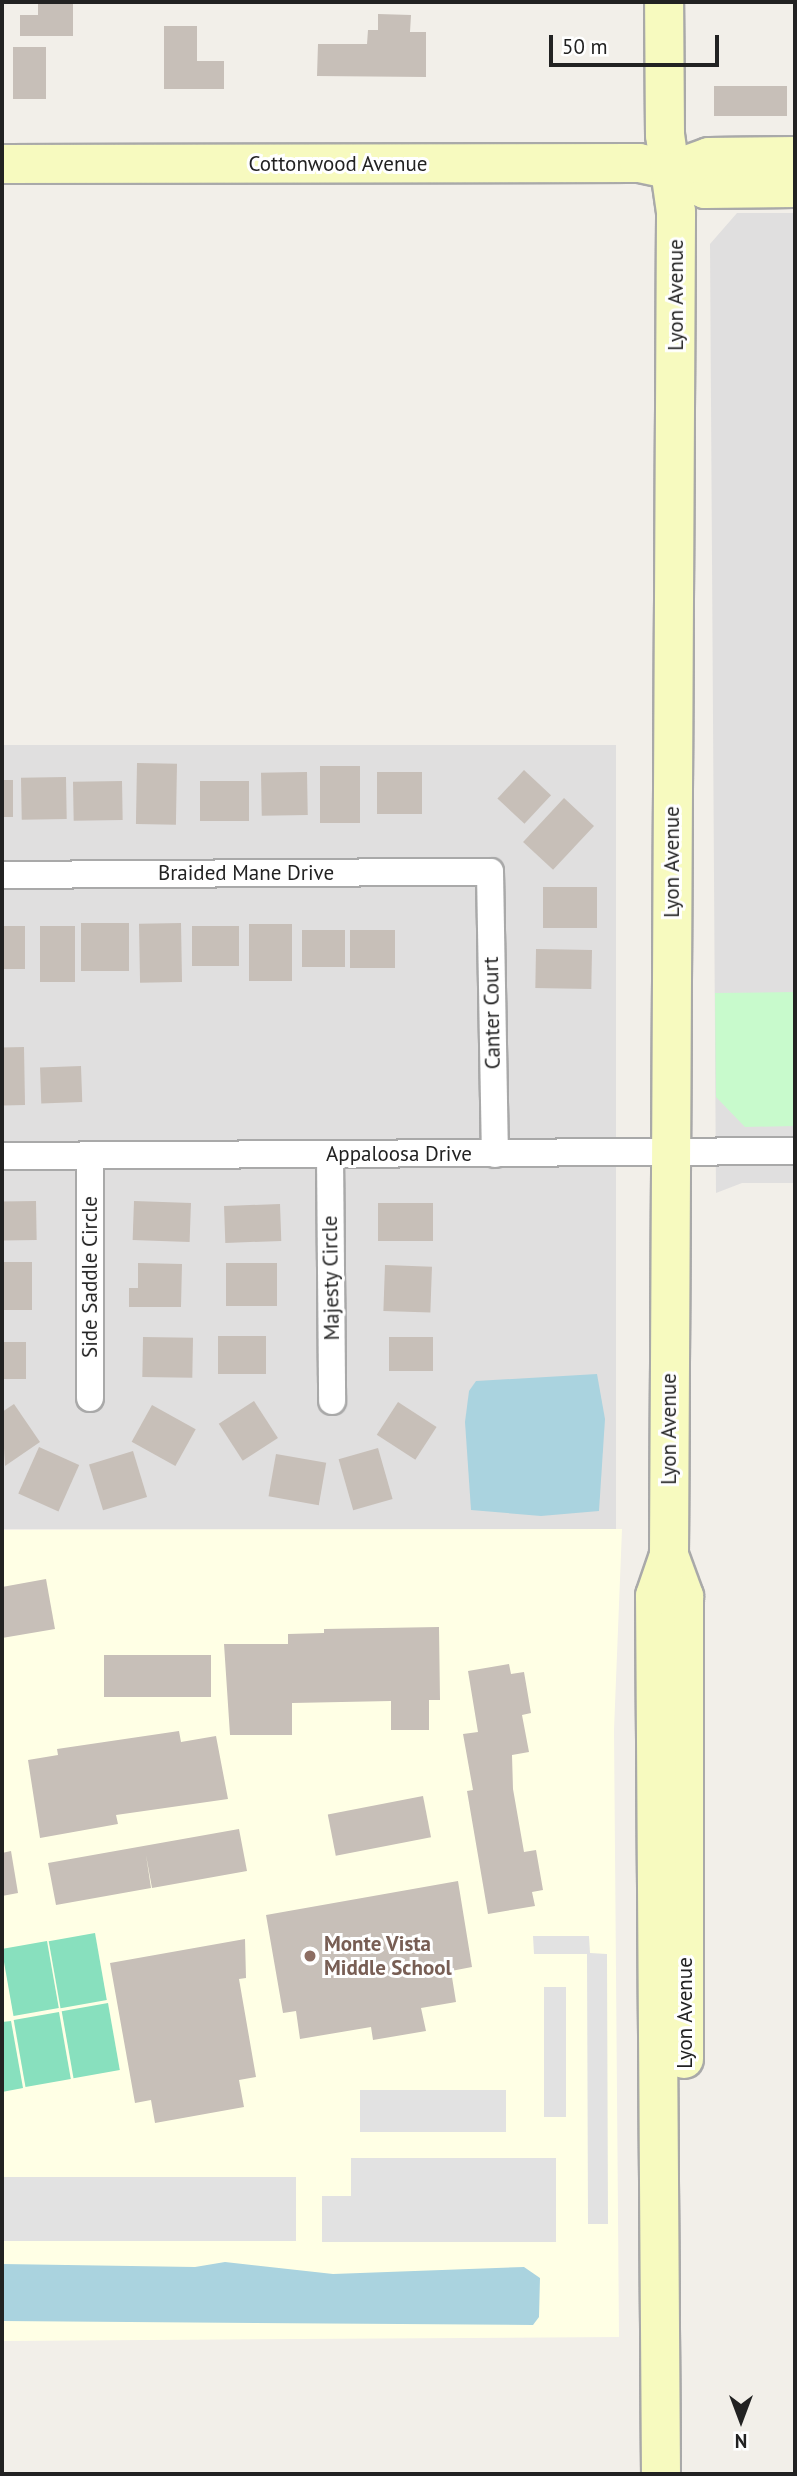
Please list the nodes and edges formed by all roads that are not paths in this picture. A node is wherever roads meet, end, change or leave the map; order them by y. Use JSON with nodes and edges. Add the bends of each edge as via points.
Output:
{"nodes":[{"id":1,"x":664,"y":2,"type":"edge"},
{"id":2,"x":795,"y":156,"type":"edge"},
{"id":3,"x":2,"y":164,"type":"edge"},
{"id":4,"x":673,"y":170,"type":"junction"},
{"id":5,"x":795,"y":188,"type":"edge"},
{"id":6,"x":490,"y":872,"type":"joint"},
{"id":7,"x":2,"y":875,"type":"edge"},
{"id":8,"x":795,"y":1151,"type":"edge"},
{"id":9,"x":670,"y":1152,"type":"junction"},
{"id":10,"x":330,"y":1154,"type":"junction"},
{"id":11,"x":495,"y":1154,"type":"junction"},
{"id":12,"x":2,"y":1156,"type":"edge"},
{"id":13,"x":90,"y":1156,"type":"junction"},
{"id":14,"x":90,"y":1398,"type":"dead end"},
{"id":15,"x":332,"y":1401,"type":"dead end"},
{"id":16,"x":669,"y":1555,"type":"junction"},
{"id":17,"x":661,"y":2474,"type":"edge"},
{"id":18,"x":685,"y":2474,"type":"edge"}],
"edges":[{"from":1,"to":4,"type":"street","name":"Lyon Avenue","via":[[664,135]]},
{"from":2,"to":4,"type":"street","via":[[709,157]]},
{"from":3,"to":4,"type":"street","name":"Cottonwood Avenue","via":[[639,163]]},
{"from":4,"to":5,"type":"street","name":"Cottonwood Avenue","via":[[705,189]]},
{"from":4,"to":9,"type":"street","name":"Lyon Avenue"},
{"from":6,"to":7,"type":"street","name":"Braided Mane Drive"},
{"from":6,"to":11,"type":"street","name":"Canter Court"},
{"from":8,"to":9,"type":"street","name":"Appaloosa Drive"},
{"from":9,"to":11,"type":"street","name":"Appaloosa Drive"},
{"from":9,"to":16,"type":"street","name":"Lyon Avenue"},
{"from":10,"to":11,"type":"street","name":"Appaloosa Drive"},
{"from":10,"to":13,"type":"street","name":"Appaloosa Drive"},
{"from":10,"to":15,"type":"street","name":"Majesty Circle"},
{"from":12,"to":13,"type":"street","name":"Appaloosa Drive"},
{"from":13,"to":14,"type":"street","name":"Side Saddle Circle"},
{"from":16,"to":17,"type":"street","name":"Lyon Avenue","via":[[655,1596]]},
{"from":16,"to":18,"type":"street","name":"Lyon Avenue","via":[[684,1595],[686,1681]]}]}
